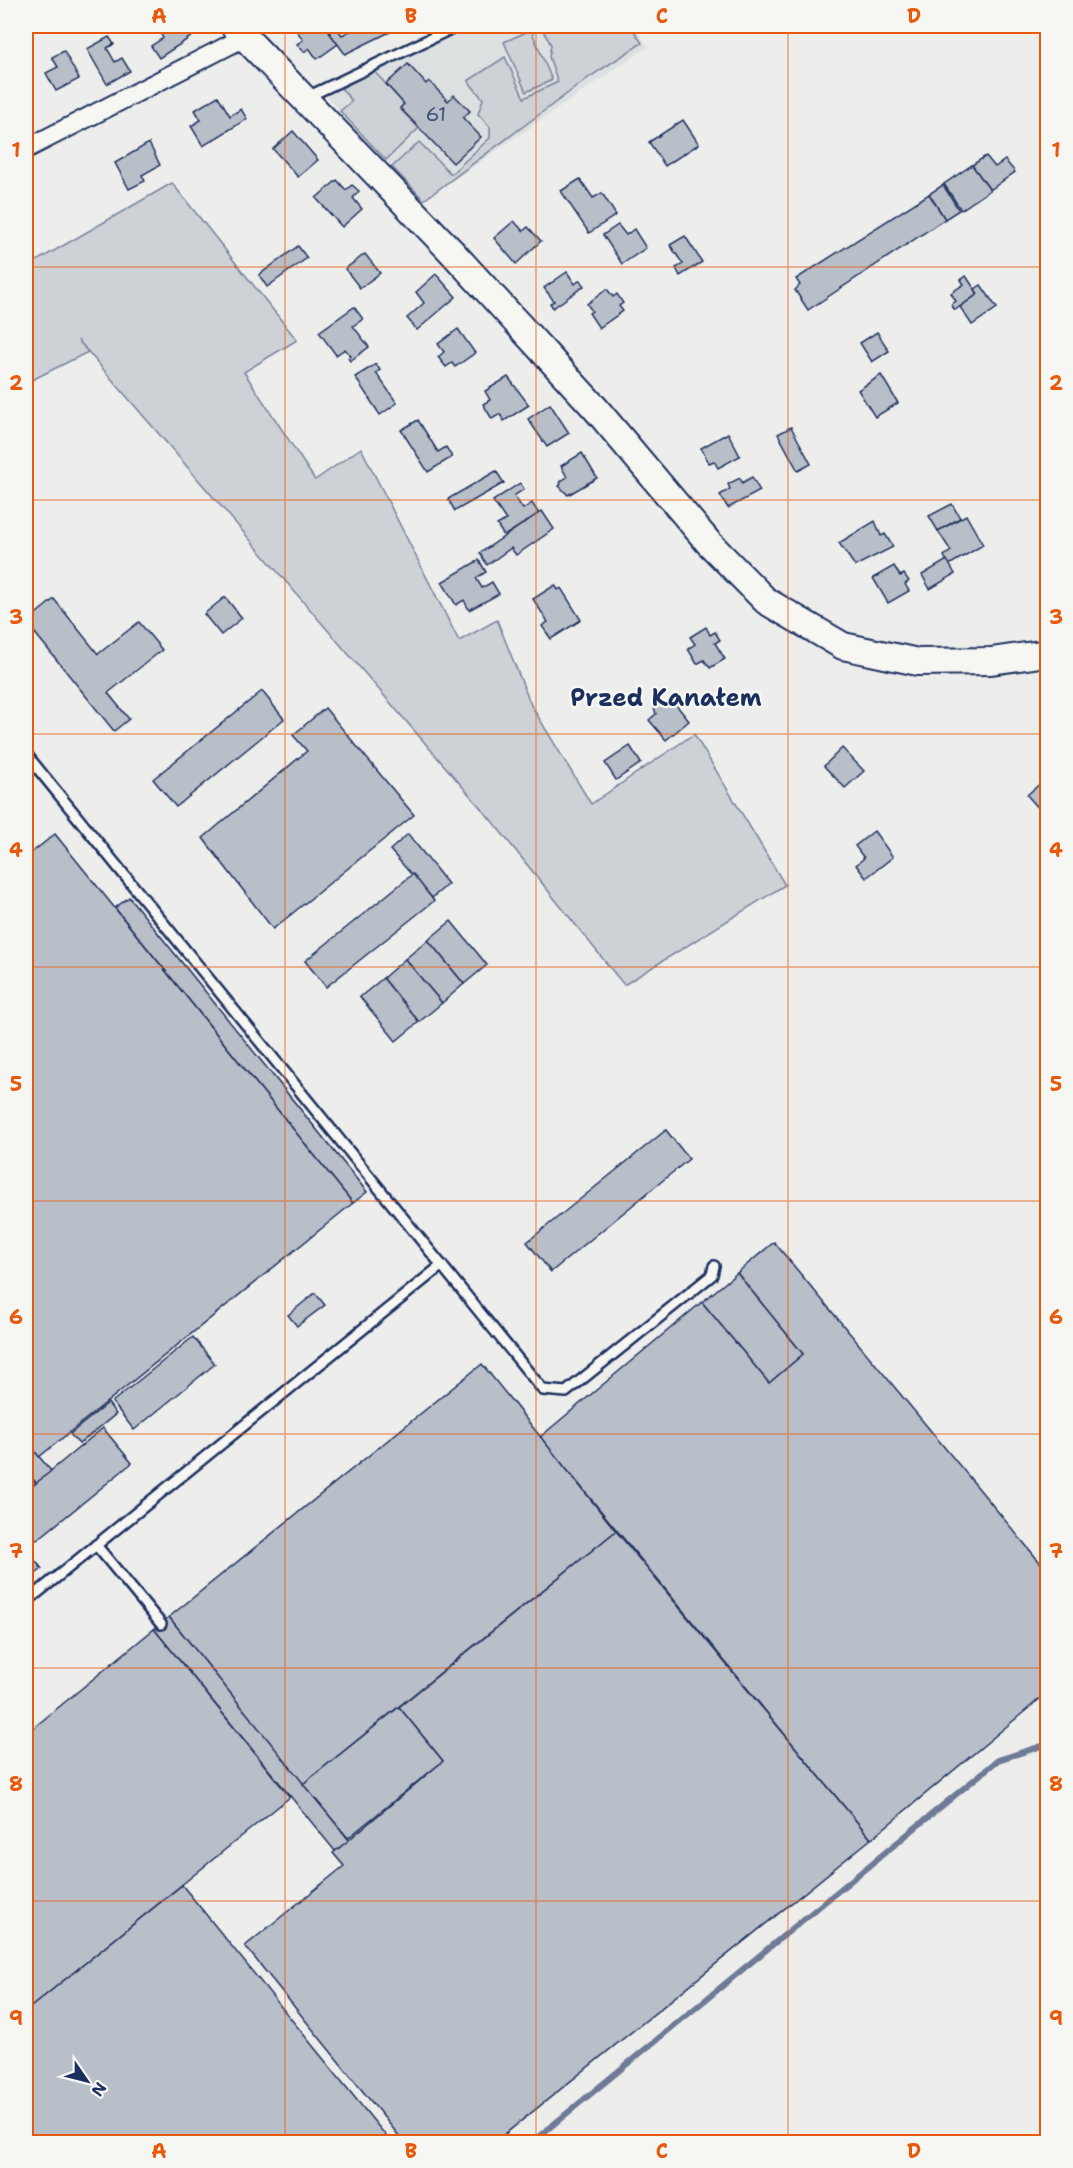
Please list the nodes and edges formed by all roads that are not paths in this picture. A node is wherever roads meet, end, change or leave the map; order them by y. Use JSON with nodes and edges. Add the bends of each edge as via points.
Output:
{"nodes":[{"id":1,"x":458,"y":26,"type":"edge"},
{"id":2,"x":239,"y":31,"type":"edge"},
{"id":3,"x":303,"y":99,"type":"junction"},
{"id":4,"x":26,"y":149,"type":"edge"},
{"id":5,"x":1047,"y":653,"type":"edge"},
{"id":6,"x":26,"y":754,"type":"edge"},
{"id":7,"x":442,"y":1265,"type":"junction"},
{"id":8,"x":714,"y":1266,"type":"dead end"},
{"id":9,"x":96,"y":1545,"type":"junction"},
{"id":10,"x":26,"y":1602,"type":"edge"},
{"id":11,"x":161,"y":1624,"type":"dead end"}],
"edges":[{"from":1,"to":3,"type":"lane"},
{"from":2,"to":3,"type":"street"},
{"from":2,"to":4,"type":"street"},
{"from":3,"to":5,"type":"street","via":[[596,409],[708,542],[766,601],[843,646],[918,662],[991,661]]},
{"from":6,"to":7,"type":"lane"},
{"from":7,"to":8,"type":"lane","via":[[543,1390],[566,1392],[712,1275]]},
{"from":7,"to":9,"type":"lane"},
{"from":9,"to":10,"type":"lane"},
{"from":9,"to":11,"type":"lane"}]}
